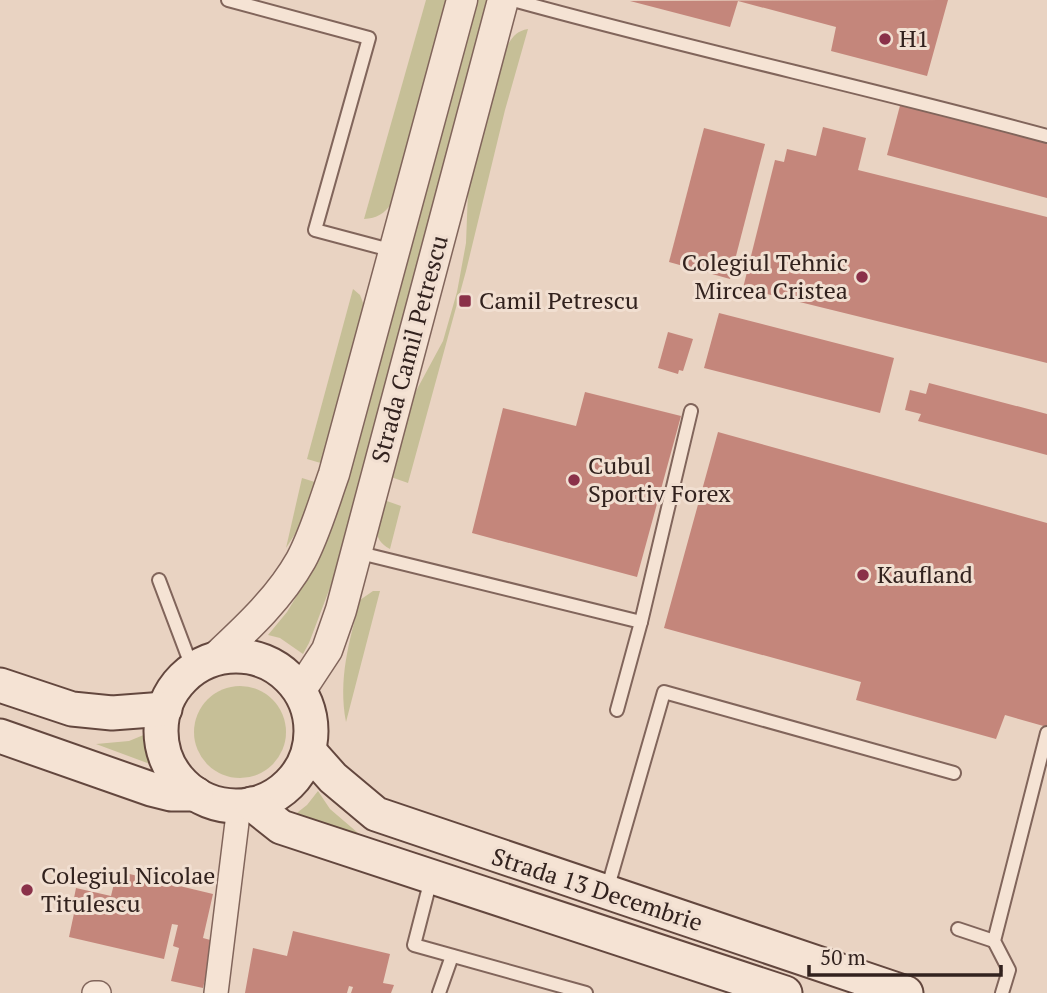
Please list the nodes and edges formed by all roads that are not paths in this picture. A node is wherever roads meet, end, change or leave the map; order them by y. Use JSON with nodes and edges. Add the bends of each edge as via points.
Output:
{"nodes":[{"id":1,"x":228,"y":0,"type":"edge"},
{"id":2,"x":461,"y":0,"type":"edge"},
{"id":3,"x":503,"y":0,"type":"edge"},
{"id":4,"x":513,"y":0,"type":"edge"},
{"id":5,"x":1047,"y":135,"type":"edge"},
{"id":6,"x":394,"y":251,"type":"junction"},
{"id":7,"x":691,"y":411,"type":"dead end"},
{"id":8,"x":356,"y":552,"type":"junction"},
{"id":9,"x":159,"y":580,"type":"dead end"},
{"id":10,"x":641,"y":622,"type":"junction"},
{"id":11,"x":204,"y":664,"type":"junction"},
{"id":12,"x":0,"y":685,"type":"edge"},
{"id":13,"x":300,"y":691,"type":"junction"},
{"id":14,"x":165,"y":709,"type":"junction"},
{"id":15,"x":617,"y":710,"type":"dead end"},
{"id":16,"x":1047,"y":733,"type":"edge"},
{"id":17,"x":0,"y":736,"type":"edge"},
{"id":18,"x":309,"y":751,"type":"junction"},
{"id":19,"x":954,"y":773,"type":"dead end"},
{"id":20,"x":196,"y":794,"type":"junction"},
{"id":21,"x":246,"y":805,"type":"junction"},
{"id":22,"x":432,"y":876,"type":"junction"},
{"id":23,"x":606,"y":893,"type":"junction"},
{"id":24,"x":958,"y":929,"type":"dead end"},
{"id":25,"x":993,"y":941,"type":"junction"},
{"id":26,"x":452,"y":956,"type":"junction"},
{"id":27,"x":776,"y":992,"type":"edge"},
{"id":28,"x":216,"y":993,"type":"edge"},
{"id":29,"x":439,"y":993,"type":"edge"},
{"id":30,"x":586,"y":993,"type":"edge"},
{"id":31,"x":906,"y":993,"type":"edge"},
{"id":32,"x":1002,"y":993,"type":"edge"}],
"edges":[{"from":1,"to":6,"type":"lane","via":[[369,38],[315,230]]},
{"from":2,"to":6,"type":"street","name":"Strada Camil Petrescu"},
{"from":3,"to":8,"type":"street","name":"Strada Camil Petrescu"},
{"from":4,"to":5,"type":"lane"},
{"from":6,"to":11,"type":"street","name":"Strada Camil Petrescu","via":[[334,474],[301,560],[264,610]]},
{"from":7,"to":10,"type":"lane"},
{"from":8,"to":10,"type":"lane"},
{"from":8,"to":13,"type":"street","name":"Strada Camil Petrescu","via":[[327,650]]},
{"from":9,"to":11,"type":"lane"},
{"from":10,"to":15,"type":"lane"},
{"from":11,"to":13,"type":"main road","via":[[239,655],[262,660],[284,672]]},
{"from":11,"to":14,"type":"main road","name":"Strada 13 Decembrie","via":[[176,687]]},
{"from":12,"to":14,"type":"main road","via":[[72,709],[112,713]]},
{"from":13,"to":18,"type":"main road","via":[[309,709]]},
{"from":14,"to":20,"type":"main road","name":"Strada 13 Decembrie","via":[[163,746],[169,763],[178,779]]},
{"from":16,"to":25,"type":"lane"},
{"from":17,"to":20,"type":"main road","name":"Strada 13 Decembrie","via":[[151,789]]},
{"from":18,"to":21,"type":"main road","via":[[297,775],[277,794]]},
{"from":18,"to":23,"type":"main road","name":"Strada 13 Decembrie","via":[[376,814]]},
{"from":19,"to":23,"type":"lane","via":[[664,692]]},
{"from":20,"to":21,"type":"main road","name":"Strada 13 Decembrie","via":[[217,803]]},
{"from":21,"to":22,"type":"main road","name":"Strada 13 Decembrie","via":[[281,827]]},
{"from":21,"to":28,"type":"street"},
{"from":22,"to":26,"type":"lane","via":[[414,945]]},
{"from":22,"to":27,"type":"main road","name":"Strada 13 Decembrie"},
{"from":23,"to":31,"type":"main road","name":"Strada 13 Decembrie"},
{"from":24,"to":25,"type":"lane"},
{"from":25,"to":32,"type":"lane","via":[[1009,970]]},
{"from":26,"to":29,"type":"lane"},
{"from":26,"to":30,"type":"lane"}]}
